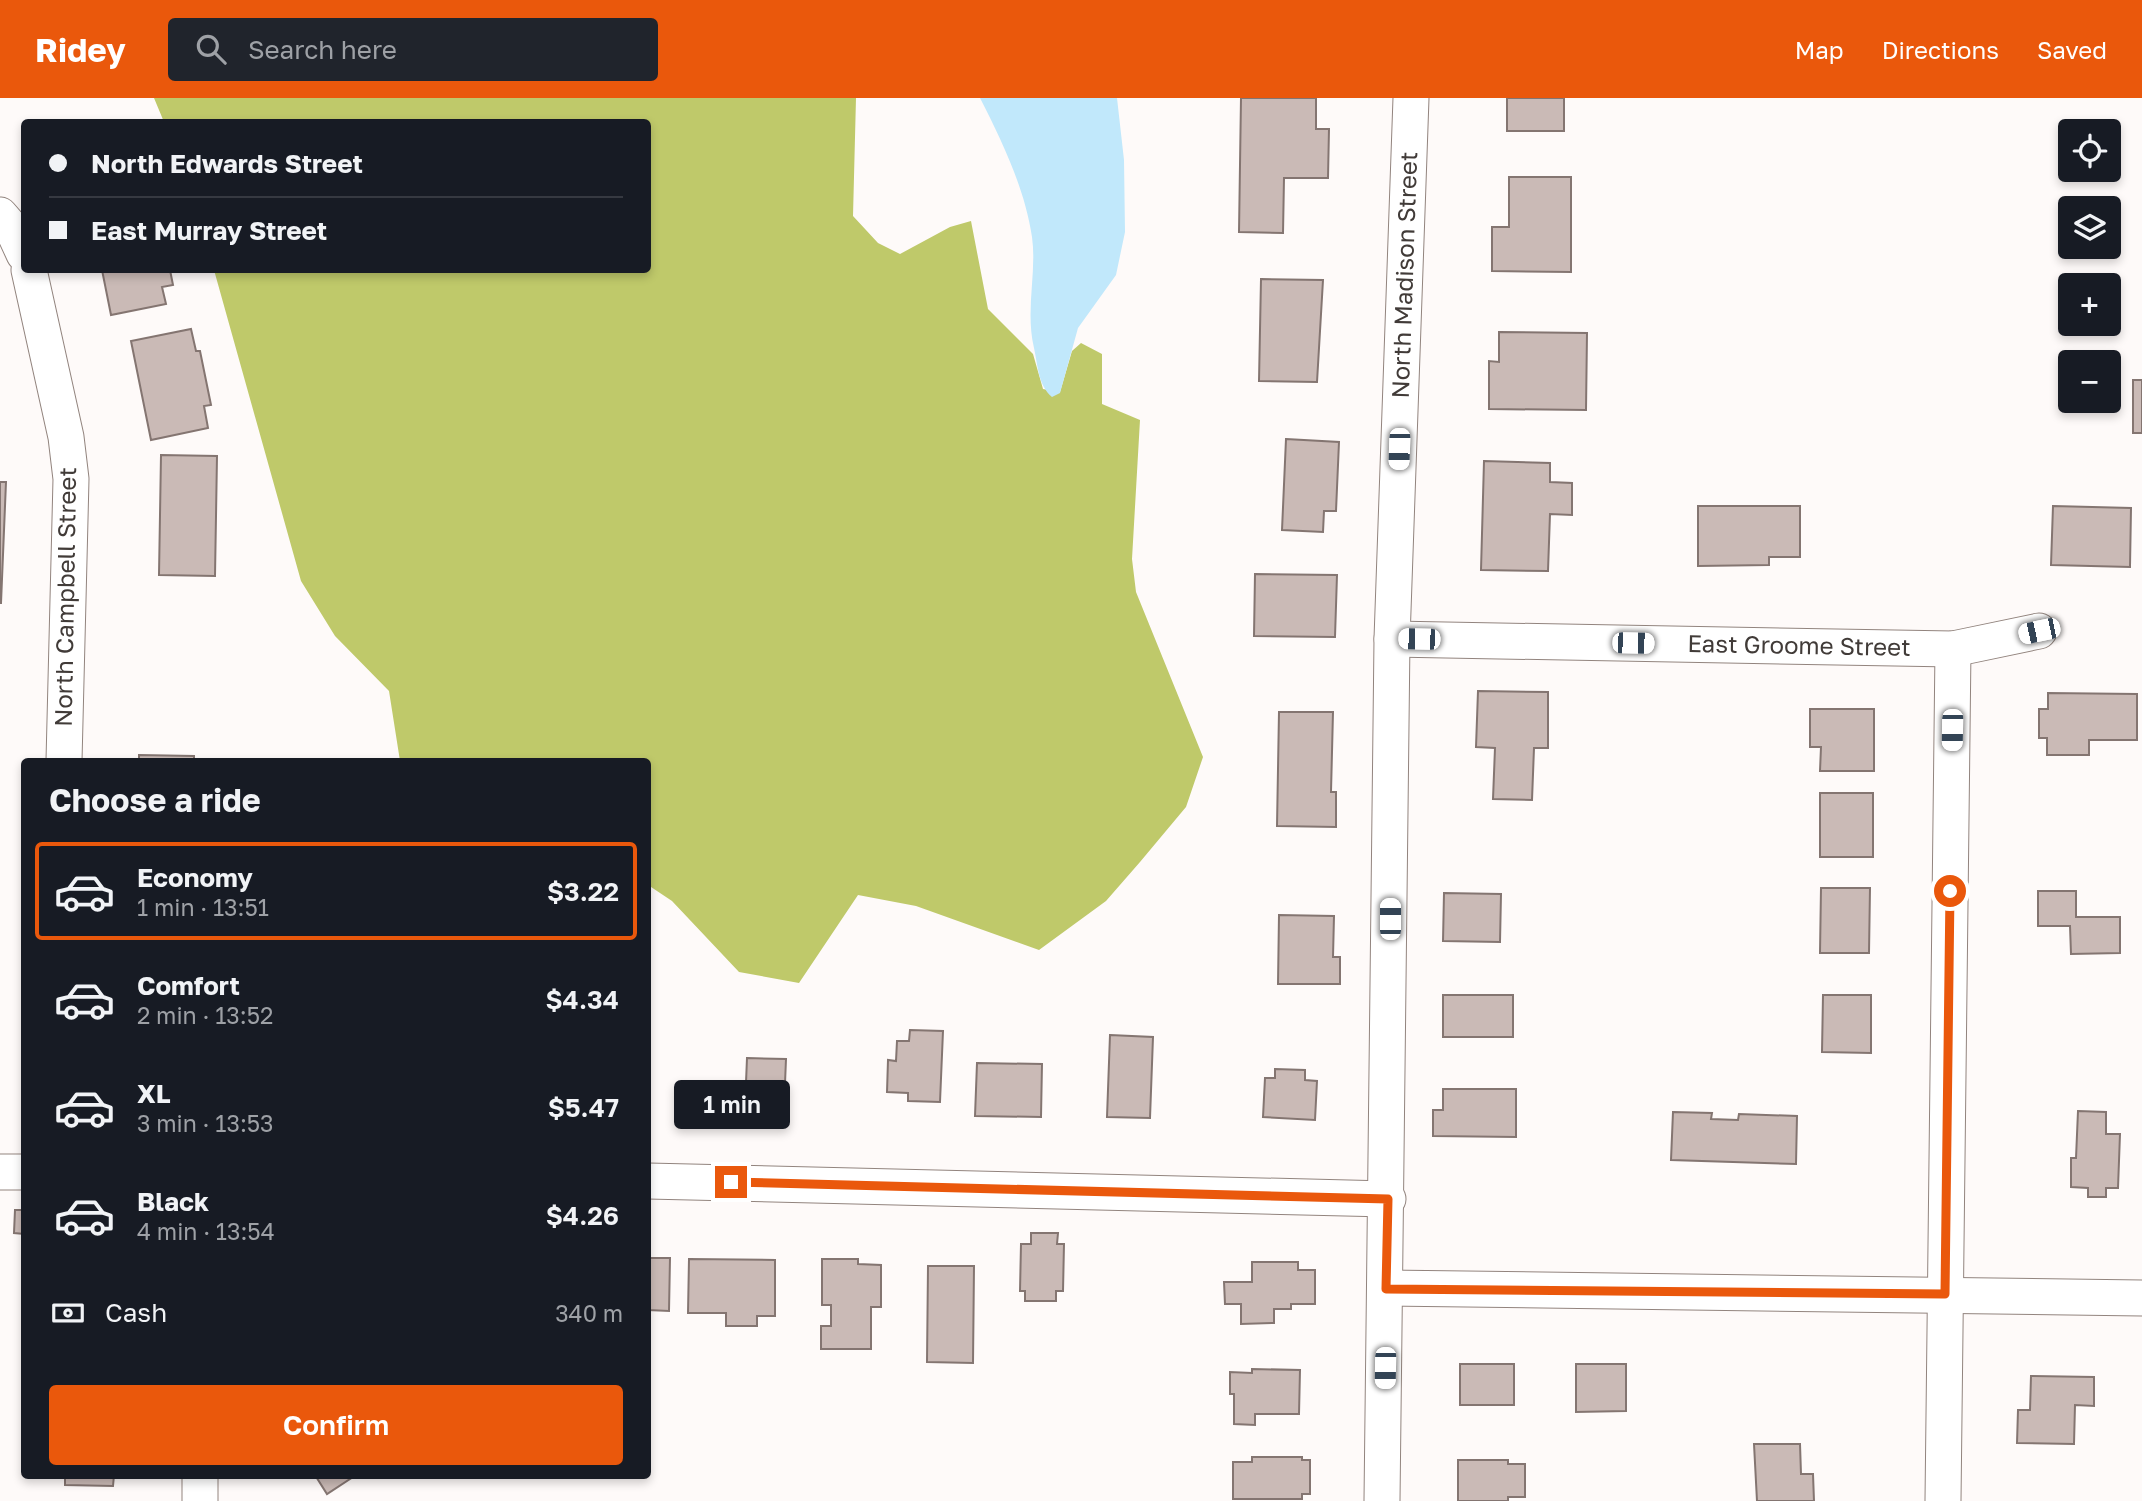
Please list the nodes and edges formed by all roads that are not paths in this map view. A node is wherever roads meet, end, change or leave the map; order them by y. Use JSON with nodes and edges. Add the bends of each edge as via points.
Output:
{"nodes":[{"id":1,"x":1411,"y":98,"type":"edge"},
{"id":2,"x":0,"y":215,"type":"edge"},
{"id":3,"x":21,"y":247,"type":"edge"},
{"id":4,"x":30,"y":273,"type":"edge"},
{"id":5,"x":2039,"y":631,"type":"dead end"},
{"id":6,"x":1392,"y":639,"type":"junction"},
{"id":7,"x":1953,"y":649,"type":"junction"},
{"id":8,"x":64,"y":758,"type":"edge"},
{"id":9,"x":0,"y":1172,"type":"edge"},
{"id":10,"x":21,"y":1172,"type":"edge"},
{"id":11,"x":651,"y":1181,"type":"edge"},
{"id":12,"x":1388,"y":1199,"type":"junction"},
{"id":13,"x":1386,"y":1289,"type":"junction"},
{"id":14,"x":1945,"y":1294,"type":"junction"},
{"id":15,"x":2142,"y":1298,"type":"edge"},
{"id":16,"x":200,"y":1479,"type":"edge"},
{"id":17,"x":200,"y":1501,"type":"edge"},
{"id":18,"x":1382,"y":1501,"type":"edge"},
{"id":19,"x":1943,"y":1501,"type":"edge"}],
"edges":[{"from":1,"to":6,"type":"street","name":"North Madison Street"},
{"from":2,"to":3,"type":"street"},
{"from":4,"to":8,"type":"street","name":"North Campbell Street","via":[[71,479]]},
{"from":5,"to":7,"type":"street","name":"East Groome Street"},
{"from":6,"to":7,"type":"street","name":"East Groome Street"},
{"from":6,"to":12,"type":"street","name":"North Madison Street"},
{"from":7,"to":14,"type":"street"},
{"from":9,"to":10,"type":"street"},
{"from":11,"to":12,"type":"street"},
{"from":12,"to":13,"type":"street","name":"North Madison Street"},
{"from":13,"to":14,"type":"street"},
{"from":13,"to":18,"type":"street","name":"North Madison Street"},
{"from":14,"to":15,"type":"street"},
{"from":14,"to":19,"type":"street"},
{"from":16,"to":17,"type":"street"}]}
